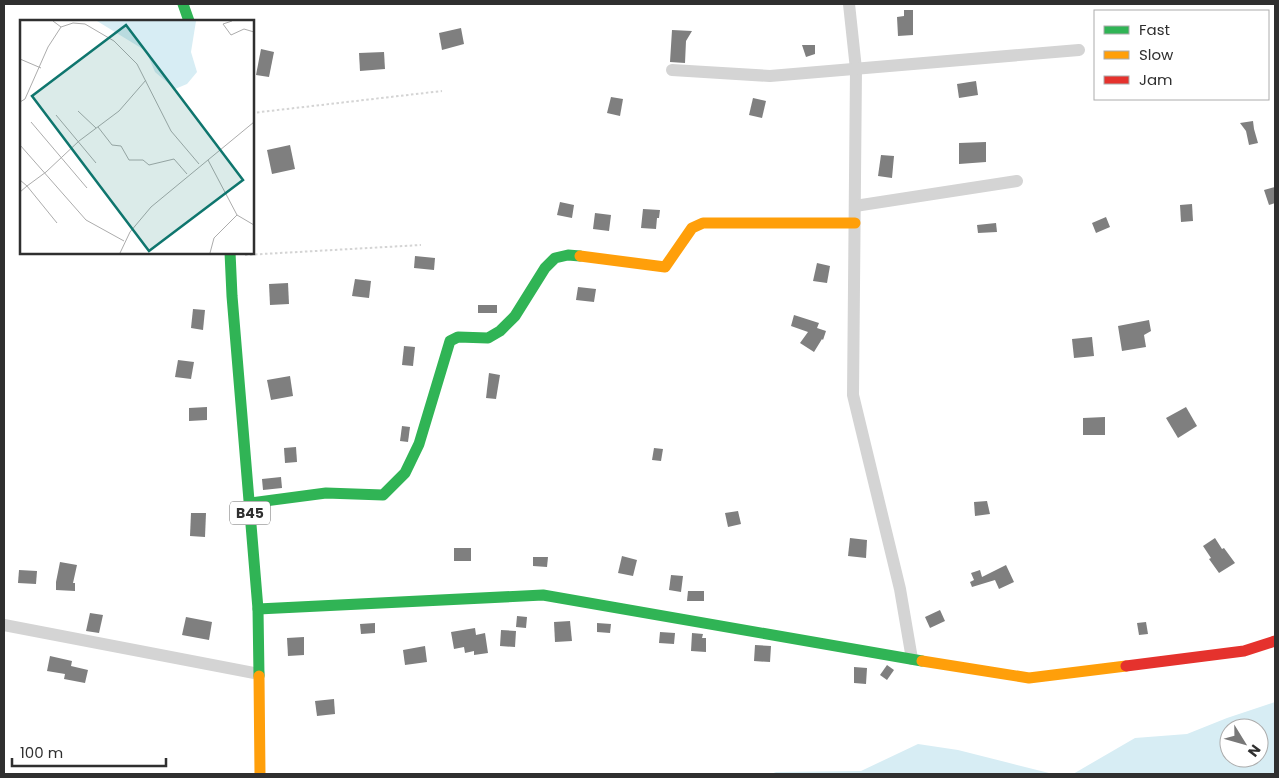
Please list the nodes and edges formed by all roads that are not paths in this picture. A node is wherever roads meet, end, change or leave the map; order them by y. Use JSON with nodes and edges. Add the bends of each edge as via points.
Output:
{"nodes":[{"id":1,"x":183,"y":4,"type":"edge"},
{"id":2,"x":850,"y":4,"type":"edge"},
{"id":3,"x":189,"y":20,"type":"edge"},
{"id":4,"x":1079,"y":50,"type":"dead end"},
{"id":5,"x":856,"y":69,"type":"junction"},
{"id":6,"x":672,"y":70,"type":"dead end"},
{"id":7,"x":1017,"y":181,"type":"dead end"},
{"id":8,"x":855,"y":206,"type":"junction"},
{"id":9,"x":855,"y":223,"type":"junction"},
{"id":10,"x":230,"y":254,"type":"edge"},
{"id":11,"x":250,"y":503,"type":"junction"},
{"id":12,"x":258,"y":609,"type":"junction"},
{"id":13,"x":4,"y":625,"type":"edge"},
{"id":14,"x":1275,"y":642,"type":"edge"},
{"id":15,"x":912,"y":660,"type":"junction"},
{"id":16,"x":259,"y":674,"type":"junction"},
{"id":17,"x":260,"y":774,"type":"edge"}],
"edges":[{"from":1,"to":3,"type":"street"},
{"from":2,"to":5,"type":"street"},
{"from":4,"to":5,"type":"street"},
{"from":5,"to":6,"type":"street","via":[[770,76]]},
{"from":5,"to":8,"type":"street"},
{"from":7,"to":8,"type":"street"},
{"from":8,"to":9,"type":"street"},
{"from":9,"to":11,"type":"street","via":[[703,223],[692,228],[665,267],[568,255],[555,258],[544,268],[515,316],[500,331],[488,338],[458,337],[450,341],[419,444],[406,472],[383,495],[326,493]]},
{"from":9,"to":15,"type":"street","via":[[853,395],[900,589]]},
{"from":10,"to":11,"type":"street","number":"B45"},
{"from":11,"to":12,"type":"street","number":"B45"},
{"from":12,"to":15,"type":"street","via":[[543,595]]},
{"from":12,"to":16,"type":"street","number":"B45"},
{"from":13,"to":16,"type":"street"},
{"from":14,"to":15,"type":"street","via":[[1244,651],[1030,678]]},
{"from":16,"to":17,"type":"street","number":"B45"}]}
